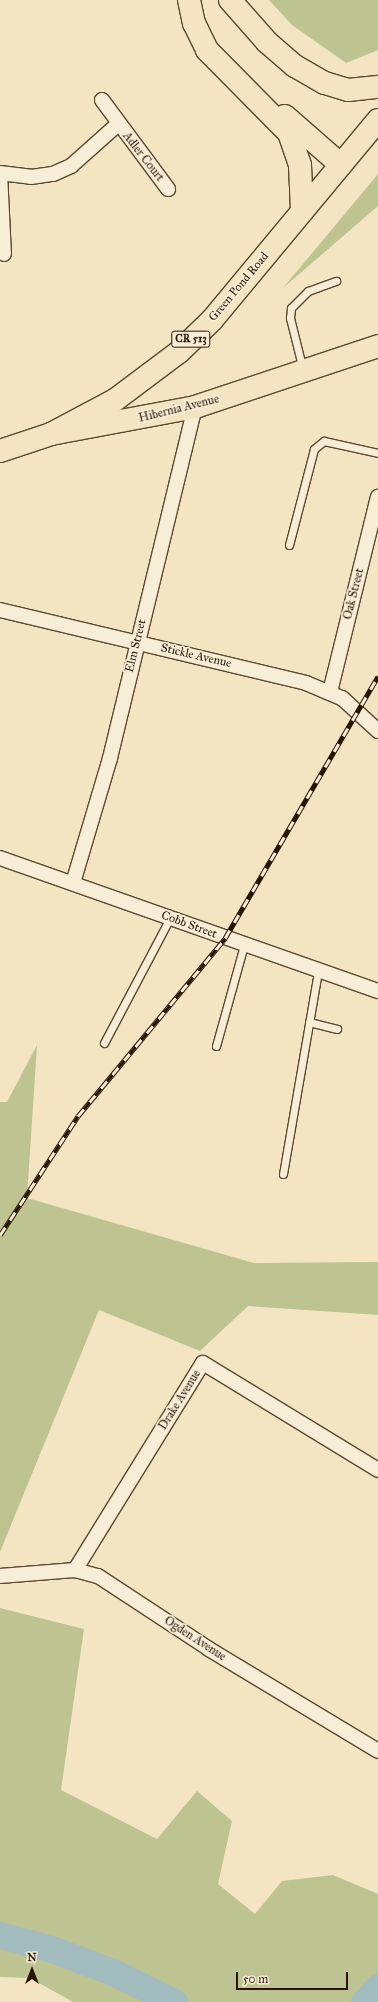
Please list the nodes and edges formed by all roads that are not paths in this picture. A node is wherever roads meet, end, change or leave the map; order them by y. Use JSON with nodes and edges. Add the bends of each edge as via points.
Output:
{"nodes":[{"id":1,"x":189,"y":0,"type":"edge"},
{"id":2,"x":230,"y":0,"type":"edge"},
{"id":3,"x":378,"y":86,"type":"edge"},
{"id":4,"x":102,"y":100,"type":"dead end"},
{"id":5,"x":266,"y":106,"type":"junction"},
{"id":6,"x":378,"y":120,"type":"edge"},
{"id":7,"x":118,"y":125,"type":"junction"},
{"id":8,"x":341,"y":165,"type":"junction"},
{"id":9,"x":0,"y":173,"type":"edge"},
{"id":10,"x":168,"y":189,"type":"dead end"},
{"id":11,"x":302,"y":211,"type":"junction"},
{"id":12,"x":4,"y":254,"type":"dead end"},
{"id":13,"x":336,"y":281,"type":"dead end"},
{"id":14,"x":378,"y":346,"type":"edge"},
{"id":15,"x":304,"y":372,"type":"junction"},
{"id":16,"x":195,"y":407,"type":"junction"},
{"id":17,"x":52,"y":434,"type":"junction"},
{"id":18,"x":0,"y":451,"type":"edge"},
{"id":19,"x":378,"y":453,"type":"edge"},
{"id":20,"x":378,"y":497,"type":"edge"},
{"id":21,"x":288,"y":545,"type":"dead end"},
{"id":22,"x":0,"y":610,"type":"edge"},
{"id":23,"x":136,"y":642,"type":"junction"},
{"id":24,"x":330,"y":692,"type":"junction"},
{"id":25,"x":378,"y":731,"type":"edge"},
{"id":26,"x":0,"y":858,"type":"edge"},
{"id":27,"x":74,"y":883,"type":"junction"},
{"id":28,"x":170,"y":918,"type":"junction"},
{"id":29,"x":244,"y":945,"type":"junction"},
{"id":30,"x":318,"y":971,"type":"junction"},
{"id":31,"x":378,"y":990,"type":"edge"},
{"id":32,"x":309,"y":1022,"type":"junction"},
{"id":33,"x":336,"y":1029,"type":"dead end"},
{"id":34,"x":104,"y":1043,"type":"dead end"},
{"id":35,"x":216,"y":1046,"type":"dead end"},
{"id":36,"x":284,"y":1174,"type":"dead end"},
{"id":37,"x":378,"y":1470,"type":"edge"},
{"id":38,"x":75,"y":1570,"type":"junction"},
{"id":39,"x":0,"y":1576,"type":"edge"},
{"id":40,"x":378,"y":1751,"type":"edge"}],
"edges":[{"from":1,"to":5,"type":"main road","via":[[194,23],[207,50]]},
{"from":2,"to":3,"type":"main road","via":[[267,42],[295,66],[325,84],[348,90]]},
{"from":4,"to":7,"type":"street","name":"Adler Court"},
{"from":5,"to":8,"type":"main road","via":[[283,115]]},
{"from":5,"to":11,"type":"main road","via":[[281,122],[296,148]]},
{"from":6,"to":8,"type":"main road","name":"Green Pond Road","number":"CR 513"},
{"from":7,"to":9,"type":"street","name":"Adler Court","via":[[71,166],[53,174],[31,177]]},
{"from":7,"to":10,"type":"street","name":"Adler Court"},
{"from":8,"to":11,"type":"main road","name":"Green Pond Road","number":"CR 513"},
{"from":9,"to":12,"type":"street"},
{"from":11,"to":17,"type":"main road","name":"Green Pond Road","number":"CR 513","via":[[212,320],[174,356],[102,408]]},
{"from":13,"to":15,"type":"lane","via":[[308,291],[291,308],[290,318]]},
{"from":14,"to":15,"type":"main road","name":"Hibernia Avenue"},
{"from":15,"to":16,"type":"main road","name":"Hibernia Avenue"},
{"from":16,"to":17,"type":"main road","name":"Hibernia Avenue"},
{"from":16,"to":23,"type":"street","name":"Elm Street"},
{"from":17,"to":18,"type":"main road","name":"Hibernia Avenue","number":"CR 513"},
{"from":19,"to":21,"type":"lane","via":[[324,441],[314,449]]},
{"from":20,"to":24,"type":"street","name":"Oak Street"},
{"from":22,"to":23,"type":"street","name":"Stickle Avenue"},
{"from":23,"to":24,"type":"street","name":"Stickle Avenue"},
{"from":23,"to":27,"type":"street","name":"Elm Street","via":[[110,758]]},
{"from":24,"to":25,"type":"street","name":"Stickle Avenue","via":[[342,698]]},
{"from":26,"to":27,"type":"street","name":"Cobb Street"},
{"from":27,"to":28,"type":"street","name":"Cobb Street"},
{"from":28,"to":29,"type":"street","name":"Cobb Street"},
{"from":28,"to":34,"type":"lane"},
{"from":29,"to":30,"type":"street","name":"Cobb Street"},
{"from":29,"to":35,"type":"lane"},
{"from":30,"to":31,"type":"street","name":"Cobb Street"},
{"from":30,"to":32,"type":"lane"},
{"from":32,"to":33,"type":"lane"},
{"from":32,"to":36,"type":"lane"},
{"from":37,"to":38,"type":"street","name":"Drake Avenue","via":[[203,1363]]},
{"from":38,"to":39,"type":"street","name":"Ogden Avenue"},
{"from":38,"to":40,"type":"street","name":"Ogden Avenue","via":[[98,1576],[117,1587],[209,1649]]}]}
